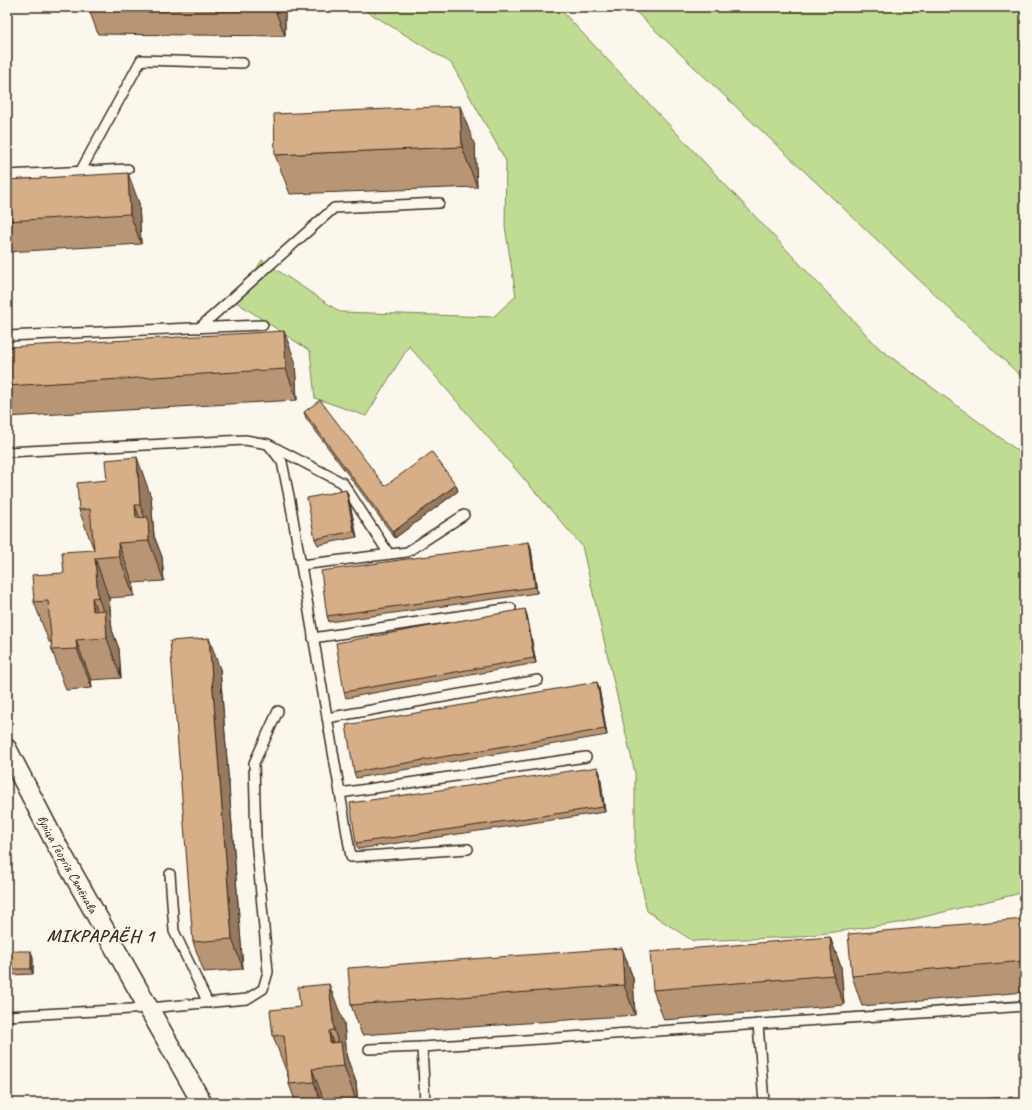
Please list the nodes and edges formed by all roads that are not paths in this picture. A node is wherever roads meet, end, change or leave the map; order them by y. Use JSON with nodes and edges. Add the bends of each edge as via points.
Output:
{"nodes":[{"id":1,"x":243,"y":63,"type":"dead end"},
{"id":2,"x":128,"y":169,"type":"dead end"},
{"id":3,"x":80,"y":172,"type":"junction"},
{"id":4,"x":7,"y":175,"type":"edge"},
{"id":5,"x":439,"y":203,"type":"dead end"},
{"id":6,"x":263,"y":326,"type":"dead end"},
{"id":7,"x":198,"y":328,"type":"junction"},
{"id":8,"x":7,"y":336,"type":"edge"},
{"id":9,"x":268,"y":444,"type":"junction"},
{"id":10,"x":7,"y":452,"type":"edge"},
{"id":11,"x":464,"y":515,"type":"dead end"},
{"id":12,"x":389,"y":554,"type":"junction"},
{"id":13,"x":301,"y":565,"type":"junction"},
{"id":14,"x":512,"y":608,"type":"dead end"},
{"id":15,"x":313,"y":638,"type":"junction"},
{"id":16,"x":538,"y":680,"type":"dead end"},
{"id":17,"x":278,"y":711,"type":"dead end"},
{"id":18,"x":327,"y":718,"type":"junction"},
{"id":19,"x":7,"y":749,"type":"edge"},
{"id":20,"x":586,"y":757,"type":"dead end"},
{"id":21,"x":340,"y":793,"type":"junction"},
{"id":22,"x":468,"y":849,"type":"dead end"},
{"id":23,"x":170,"y":874,"type":"dead end"},
{"id":24,"x":208,"y":1003,"type":"junction"},
{"id":25,"x":1025,"y":1006,"type":"edge"},
{"id":26,"x":149,"y":1008,"type":"junction"},
{"id":27,"x":7,"y":1016,"type":"edge"},
{"id":28,"x":758,"y":1024,"type":"junction"},
{"id":29,"x":422,"y":1047,"type":"junction"},
{"id":30,"x":369,"y":1049,"type":"dead end"},
{"id":31,"x":202,"y":1103,"type":"edge"},
{"id":32,"x":425,"y":1103,"type":"edge"},
{"id":33,"x":764,"y":1103,"type":"edge"}],
"edges":[{"from":1,"to":3,"type":"lane","via":[[141,60]]},
{"from":2,"to":3,"type":"lane"},
{"from":3,"to":4,"type":"lane"},
{"from":5,"to":7,"type":"lane","via":[[334,208]]},
{"from":6,"to":7,"type":"lane"},
{"from":7,"to":8,"type":"lane"},
{"from":9,"to":10,"type":"lane","via":[[245,440]]},
{"from":9,"to":12,"type":"lane","via":[[343,483]]},
{"from":9,"to":13,"type":"lane","via":[[282,462]]},
{"from":11,"to":12,"type":"lane","via":[[406,552]]},
{"from":12,"to":13,"type":"lane"},
{"from":13,"to":15,"type":"lane"},
{"from":14,"to":15,"type":"lane"},
{"from":15,"to":18,"type":"lane"},
{"from":16,"to":18,"type":"lane"},
{"from":17,"to":24,"type":"lane","via":[[254,763],[256,839],[268,972],[263,989],[247,999]]},
{"from":18,"to":21,"type":"lane"},
{"from":19,"to":26,"type":"street","name":"вуліца Георгія Сямёнава"},
{"from":20,"to":21,"type":"lane"},
{"from":21,"to":22,"type":"lane","via":[[351,857]]},
{"from":23,"to":24,"type":"lane","via":[[174,931]]},
{"from":24,"to":26,"type":"lane"},
{"from":25,"to":28,"type":"lane"},
{"from":26,"to":27,"type":"lane"},
{"from":26,"to":31,"type":"street","name":"вуліца Георгія Сямёнава"},
{"from":28,"to":29,"type":"lane"},
{"from":28,"to":33,"type":"lane"},
{"from":29,"to":30,"type":"lane"},
{"from":29,"to":32,"type":"lane"}]}
